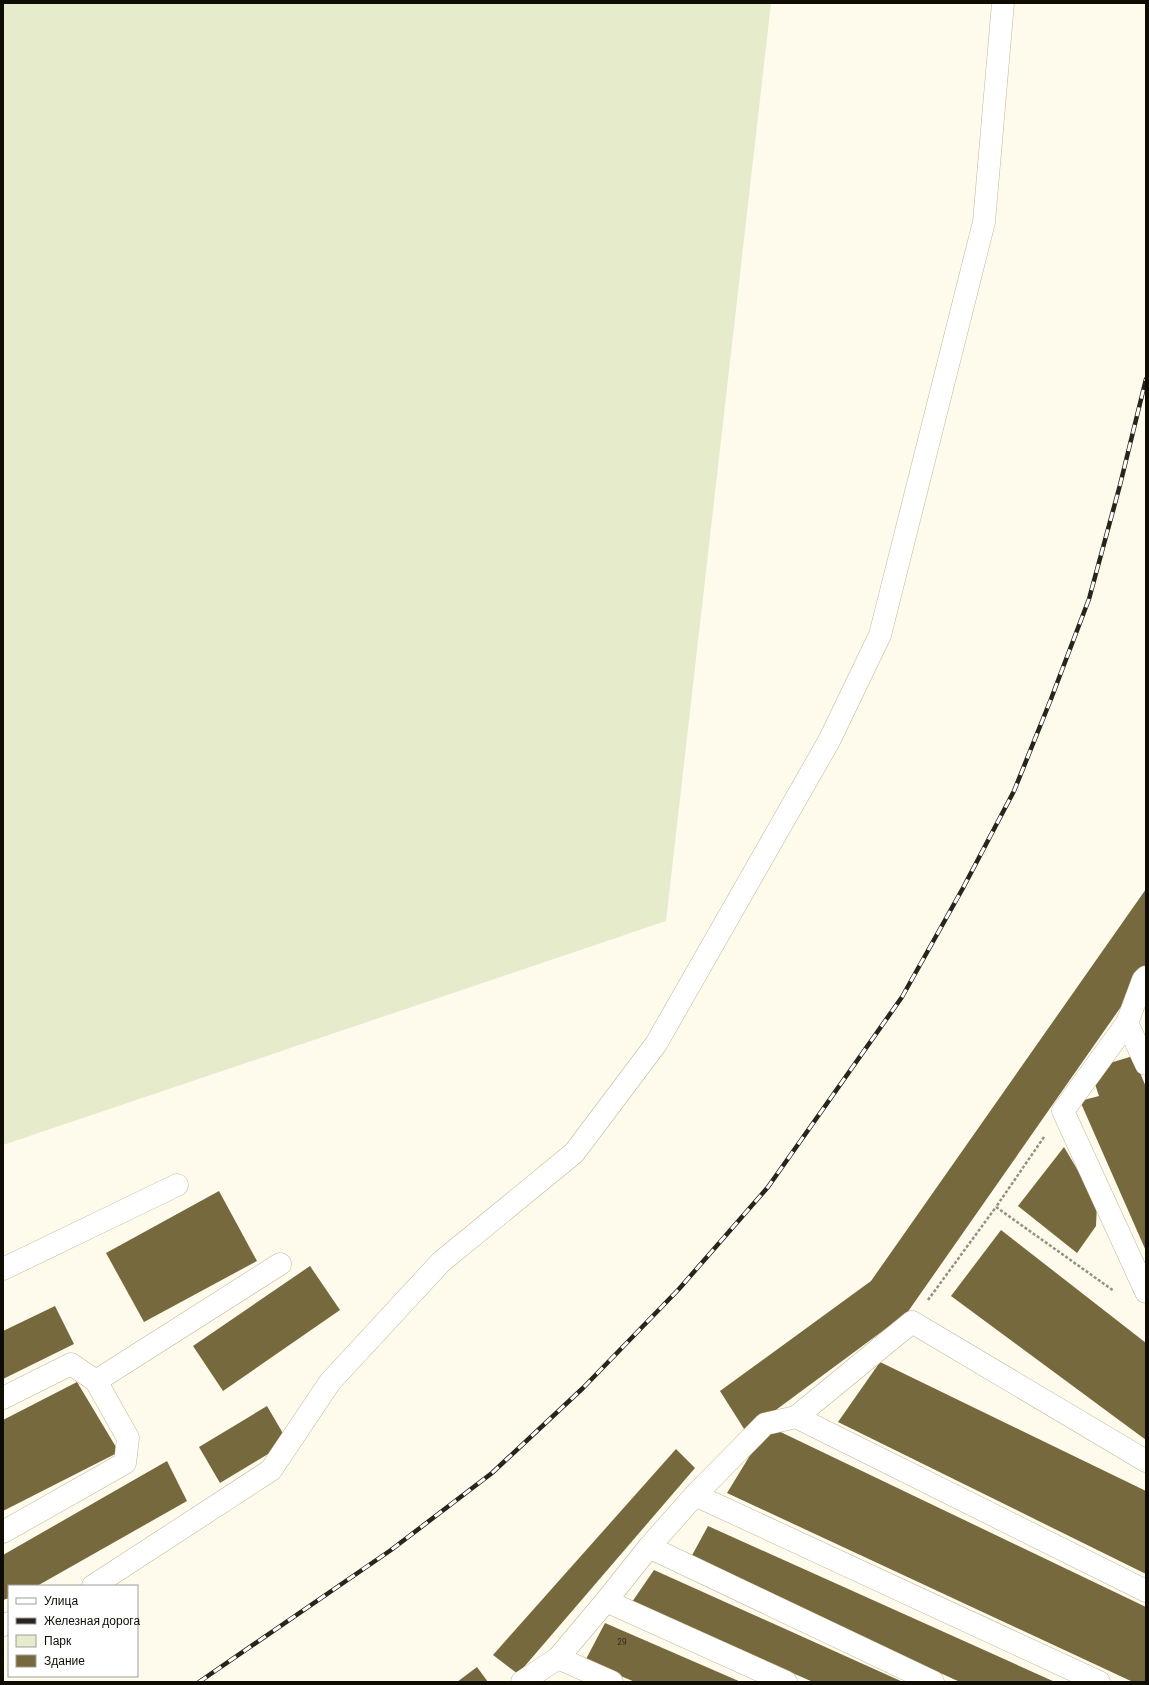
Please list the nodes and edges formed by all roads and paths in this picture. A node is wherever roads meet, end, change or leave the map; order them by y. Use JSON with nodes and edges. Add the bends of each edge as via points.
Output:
{"nodes":[{"id":1,"x":1003,"y":3,"type":"edge"},
{"id":2,"x":1146,"y":977,"type":"edge"},
{"id":3,"x":1127,"y":1023,"type":"junction"},
{"id":4,"x":1146,"y":1064,"type":"edge"},
{"id":5,"x":1063,"y":1111,"type":"junction"},
{"id":6,"x":177,"y":1185,"type":"dead end"},
{"id":7,"x":996,"y":1207,"type":"junction"},
{"id":8,"x":280,"y":1264,"type":"dead end"},
{"id":9,"x":3,"y":1269,"type":"edge"},
{"id":10,"x":1115,"y":1292,"type":"dead end"},
{"id":11,"x":1146,"y":1292,"type":"edge"},
{"id":12,"x":912,"y":1322,"type":"junction"},
{"id":13,"x":96,"y":1381,"type":"junction"},
{"id":14,"x":3,"y":1398,"type":"edge"},
{"id":15,"x":796,"y":1417,"type":"junction"},
{"id":16,"x":1146,"y":1461,"type":"edge"},
{"id":17,"x":695,"y":1495,"type":"junction"},
{"id":18,"x":3,"y":1532,"type":"edge"},
{"id":19,"x":649,"y":1547,"type":"junction"},
{"id":20,"x":95,"y":1585,"type":"edge"},
{"id":21,"x":1146,"y":1591,"type":"edge"},
{"id":22,"x":606,"y":1601,"type":"junction"},
{"id":23,"x":558,"y":1658,"type":"junction"},
{"id":24,"x":522,"y":1682,"type":"edge"},
{"id":25,"x":612,"y":1682,"type":"edge"},
{"id":26,"x":786,"y":1682,"type":"edge"},
{"id":27,"x":933,"y":1682,"type":"edge"},
{"id":28,"x":1100,"y":1682,"type":"edge"}],
"edges":[{"from":1,"to":20,"type":"lane","via":[[984,222],[880,635],[829,741],[656,1044],[574,1153],[441,1262],[330,1382],[271,1470]]},
{"from":2,"to":3,"type":"lane"},
{"from":3,"to":4,"type":"lane"},
{"from":3,"to":5,"type":"lane"},
{"from":5,"to":7,"type":"path"},
{"from":5,"to":11,"type":"lane"},
{"from":6,"to":9,"type":"lane"},
{"from":7,"to":10,"type":"path"},
{"from":7,"to":12,"type":"path"},
{"from":8,"to":13,"type":"lane"},
{"from":12,"to":15,"type":"lane"},
{"from":12,"to":16,"type":"lane"},
{"from":13,"to":14,"type":"lane","via":[[71,1364]]},
{"from":13,"to":18,"type":"lane","via":[[128,1438],[125,1463]]},
{"from":15,"to":17,"type":"lane","via":[[765,1424]]},
{"from":15,"to":21,"type":"lane"},
{"from":17,"to":19,"type":"lane"},
{"from":17,"to":28,"type":"lane"},
{"from":19,"to":22,"type":"lane"},
{"from":19,"to":27,"type":"lane"},
{"from":22,"to":23,"type":"lane"},
{"from":22,"to":26,"type":"lane"},
{"from":23,"to":24,"type":"lane"},
{"from":23,"to":25,"type":"lane"}]}
